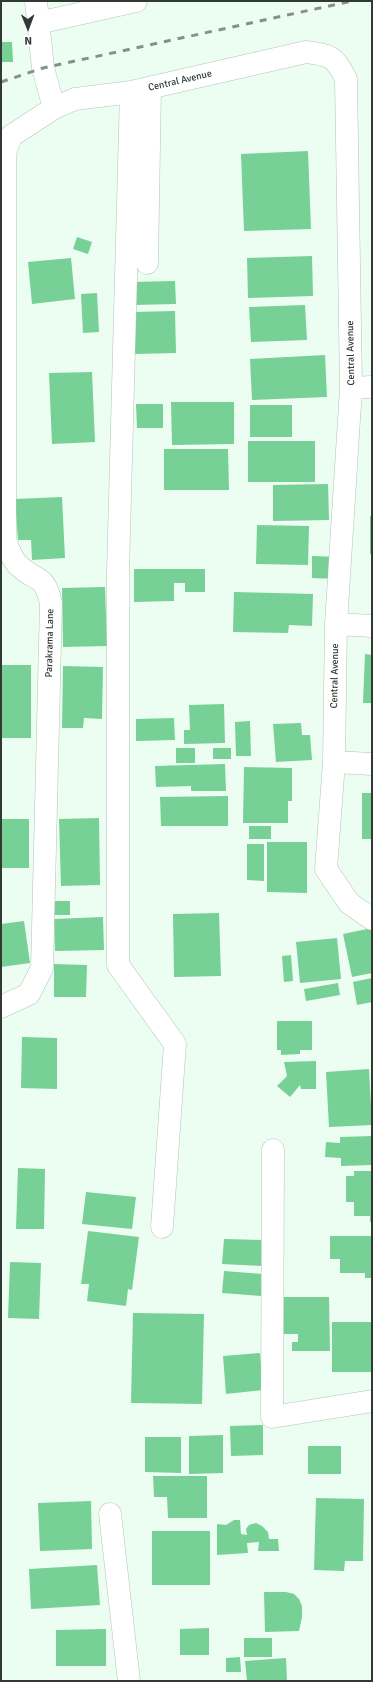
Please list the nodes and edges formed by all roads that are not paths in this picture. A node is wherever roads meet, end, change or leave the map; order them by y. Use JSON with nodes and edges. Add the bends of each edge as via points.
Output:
{"nodes":[{"id":1,"x":36,"y":1,"type":"edge"},
{"id":2,"x":136,"y":1,"type":"edge"},
{"id":3,"x":38,"y":23,"type":"junction"},
{"id":4,"x":140,"y":90,"type":"junction"},
{"id":5,"x":54,"y":108,"type":"junction"},
{"id":6,"x":147,"y":263,"type":"dead end"},
{"id":7,"x":362,"y":388,"type":"edge"},
{"id":8,"x":336,"y":624,"type":"junction"},
{"id":9,"x":372,"y":626,"type":"edge"},
{"id":10,"x":334,"y":762,"type":"junction"},
{"id":11,"x":372,"y":764,"type":"edge"},
{"id":12,"x":372,"y":919,"type":"edge"},
{"id":13,"x":1,"y":1007,"type":"edge"},
{"id":14,"x":273,"y":1150,"type":"dead end"},
{"id":15,"x":162,"y":1227,"type":"dead end"},
{"id":16,"x":372,"y":1401,"type":"edge"},
{"id":17,"x":110,"y":1514,"type":"dead end"},
{"id":18,"x":129,"y":1681,"type":"edge"}],
"edges":[{"from":1,"to":3,"type":"street"},
{"from":2,"to":3,"type":"street"},
{"from":3,"to":5,"type":"street","via":[[43,68]]},
{"from":4,"to":5,"type":"street","name":"Central Avenue","via":[[75,99]]},
{"from":4,"to":6,"type":"street"},
{"from":4,"to":7,"type":"street","name":"Central Avenue","via":[[306,52],[324,54],[338,62],[346,79]]},
{"from":4,"to":15,"type":"street","via":[[118,571],[118,965],[175,1044]]},
{"from":5,"to":13,"type":"street","name":"Parakrama Lane","via":[[11,136],[5,153],[5,540],[11,557],[19,566],[43,582],[51,603],[42,968],[29,994]]},
{"from":7,"to":8,"type":"street","name":"Central Avenue"},
{"from":8,"to":9,"type":"street"},
{"from":8,"to":10,"type":"street","name":"Central Avenue"},
{"from":10,"to":11,"type":"street"},
{"from":10,"to":12,"type":"street","name":"Central Avenue","via":[[326,868],[350,903]]},
{"from":14,"to":16,"type":"street","via":[[272,1417]]},
{"from":17,"to":18,"type":"street"}]}
